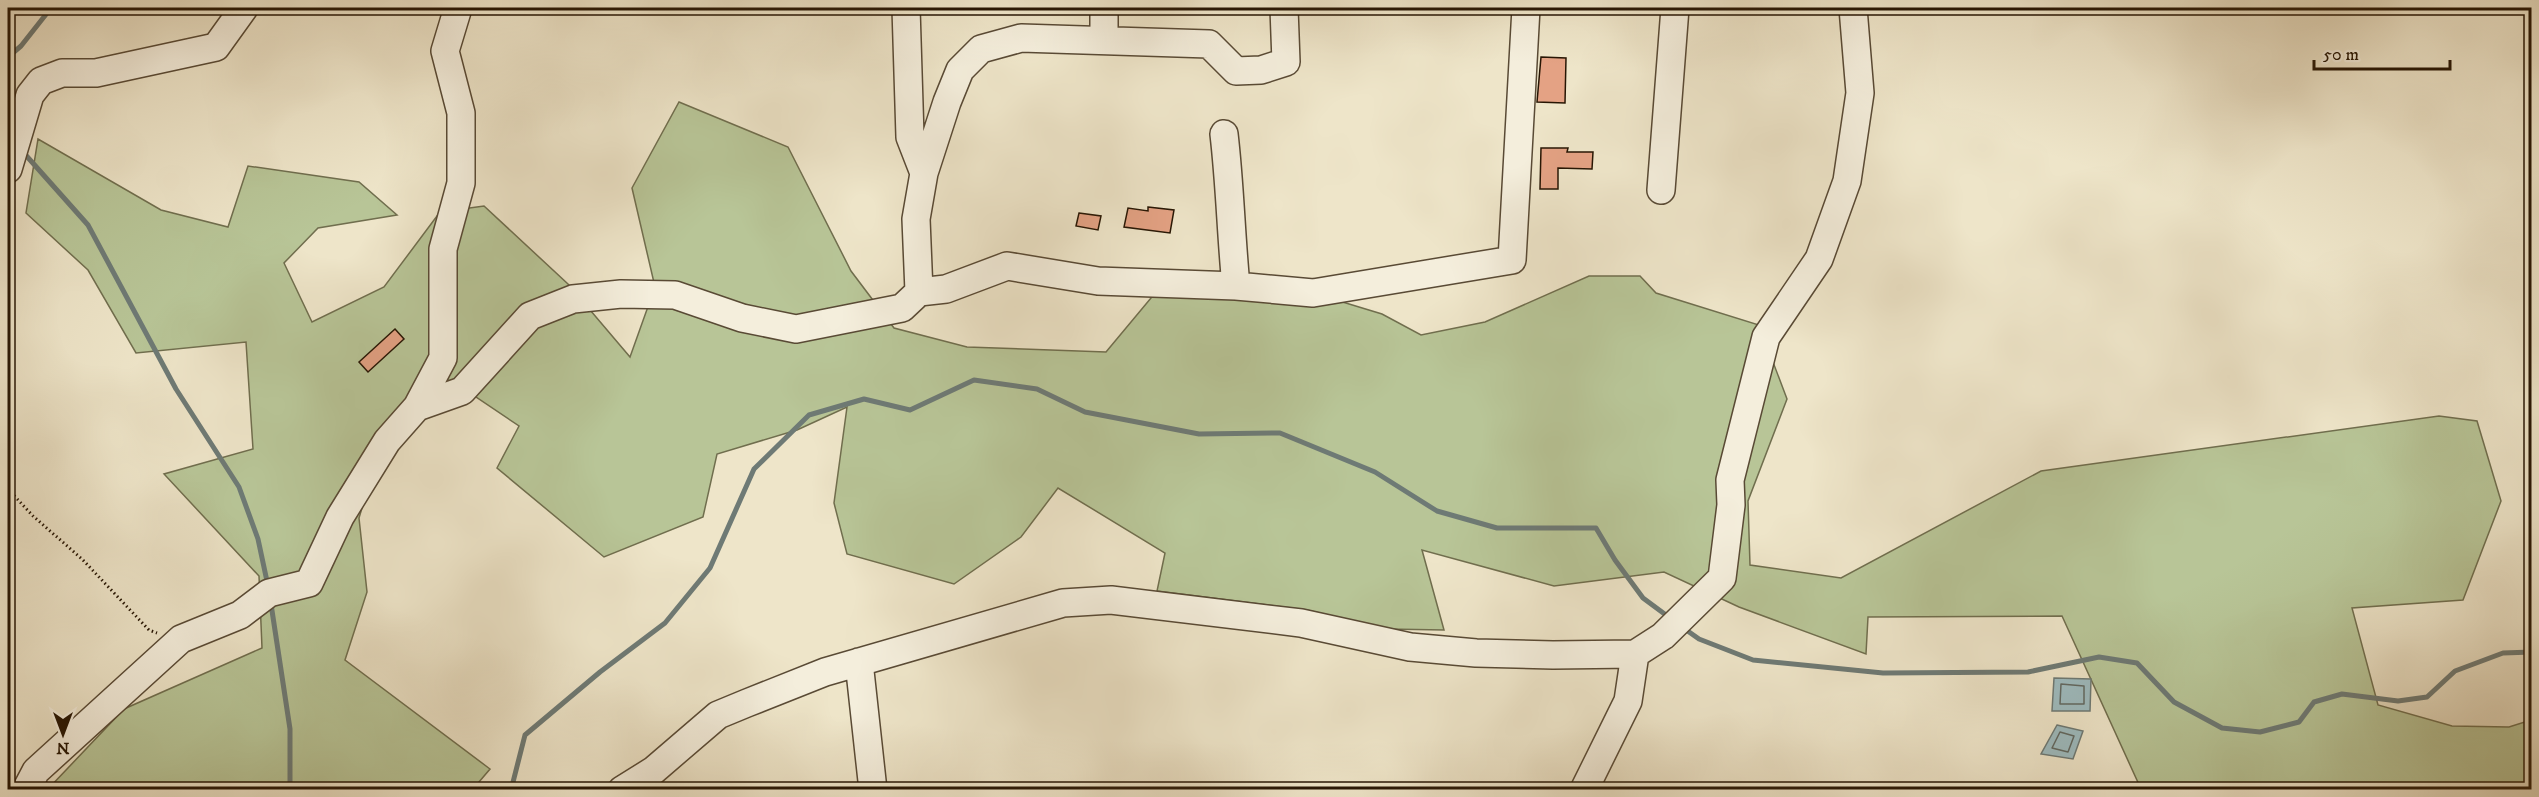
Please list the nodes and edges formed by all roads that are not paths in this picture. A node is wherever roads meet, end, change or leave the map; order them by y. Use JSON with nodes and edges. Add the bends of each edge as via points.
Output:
{"nodes":[{"id":1,"x":244,"y":8,"type":"edge"},
{"id":2,"x":458,"y":8,"type":"edge"},
{"id":3,"x":906,"y":8,"type":"edge"},
{"id":4,"x":1104,"y":8,"type":"edge"},
{"id":5,"x":1284,"y":8,"type":"edge"},
{"id":6,"x":1526,"y":8,"type":"edge"},
{"id":7,"x":1675,"y":8,"type":"edge"},
{"id":8,"x":1853,"y":8,"type":"edge"},
{"id":9,"x":1104,"y":39,"type":"junction"},
{"id":10,"x":1224,"y":134,"type":"dead end"},
{"id":11,"x":8,"y":168,"type":"edge"},
{"id":12,"x":924,"y":173,"type":"junction"},
{"id":13,"x":1661,"y":190,"type":"dead end"},
{"id":14,"x":1236,"y":286,"type":"junction"},
{"id":15,"x":920,"y":292,"type":"junction"},
{"id":16,"x":417,"y":407,"type":"junction"},
{"id":17,"x":1635,"y":654,"type":"junction"},
{"id":18,"x":859,"y":662,"type":"junction"},
{"id":19,"x":26,"y":789,"type":"edge"},
{"id":20,"x":622,"y":789,"type":"edge"},
{"id":21,"x":873,"y":789,"type":"edge"},
{"id":22,"x":1584,"y":789,"type":"edge"}],
"edges":[{"from":1,"to":11,"type":"street","via":[[216,47],[41,81],[30,95]]},
{"from":2,"to":16,"type":"street","via":[[445,51],[461,113],[461,183],[443,249],[443,358]]},
{"from":3,"to":12,"type":"street","via":[[910,136]]},
{"from":4,"to":9,"type":"street"},
{"from":5,"to":9,"type":"street","via":[[1286,62],[1261,70],[1236,71],[1209,44]]},
{"from":6,"to":14,"type":"street","via":[[1512,260],[1313,293]]},
{"from":7,"to":13,"type":"street"},
{"from":8,"to":17,"type":"street","via":[[1860,93],[1847,181],[1819,260],[1766,337],[1730,480],[1731,506],[1722,578],[1663,636]]},
{"from":9,"to":12,"type":"street","via":[[1021,38],[981,49],[960,70]]},
{"from":10,"to":14,"type":"street"},
{"from":12,"to":15,"type":"street","via":[[916,219]]},
{"from":14,"to":15,"type":"street","via":[[1098,281],[1007,266],[946,289]]},
{"from":15,"to":16,"type":"street","via":[[902,308],[796,329],[742,318],[675,296],[621,294],[573,299],[530,316],[462,391]]},
{"from":16,"to":19,"type":"street","via":[[387,441],[340,518],[309,583],[269,594],[240,615],[181,639],[36,771]]},
{"from":17,"to":18,"type":"street","via":[[1531,654],[1410,647],[1301,623],[1110,600],[1063,603]]},
{"from":17,"to":22,"type":"street","via":[[1628,701]]},
{"from":18,"to":20,"type":"street","via":[[718,716],[654,770]]},
{"from":18,"to":21,"type":"street"}]}
